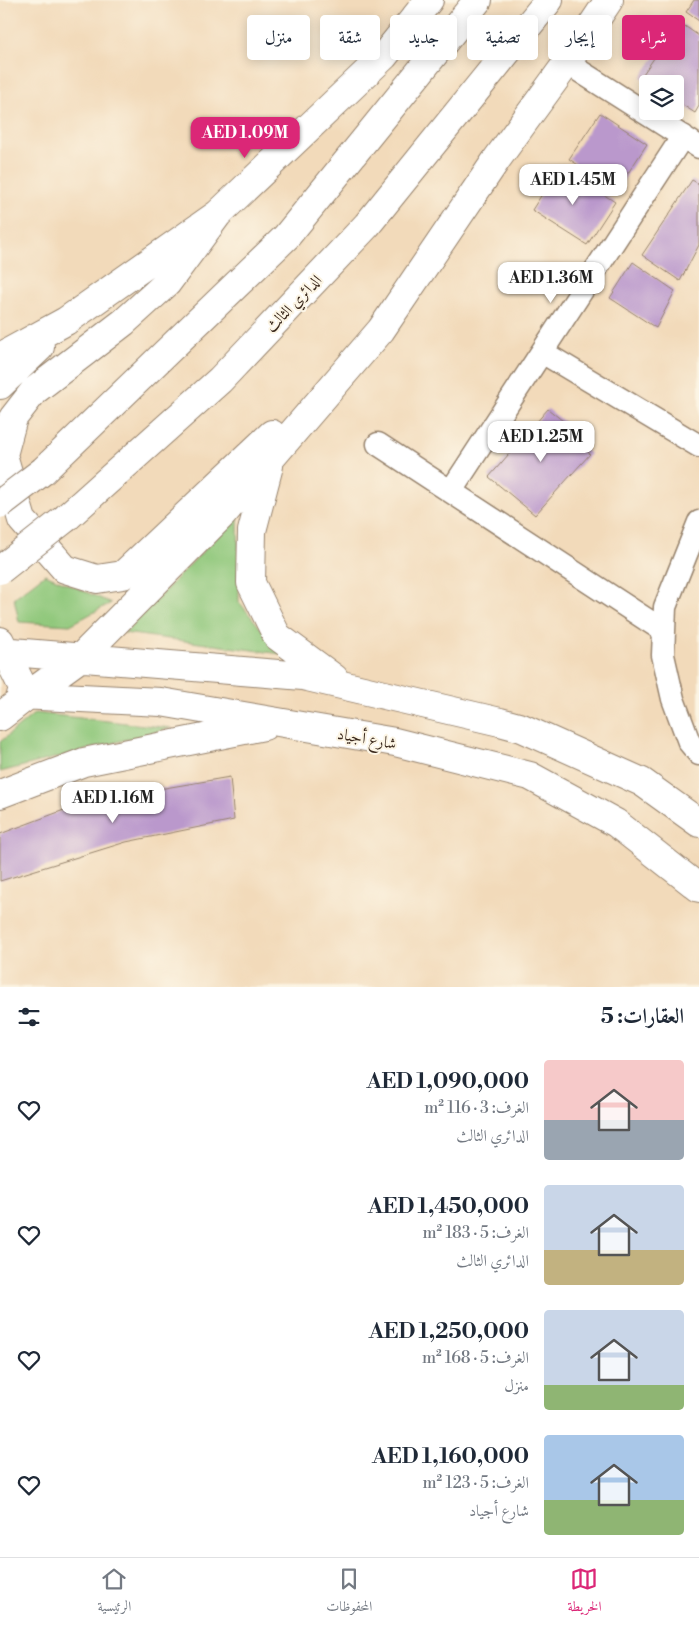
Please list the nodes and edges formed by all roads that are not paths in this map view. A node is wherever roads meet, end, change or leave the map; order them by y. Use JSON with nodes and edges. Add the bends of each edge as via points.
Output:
{"nodes":[{"id":1,"x":428,"y":0,"type":"edge"},
{"id":2,"x":478,"y":0,"type":"edge"},
{"id":3,"x":549,"y":0,"type":"edge"},
{"id":4,"x":609,"y":0,"type":"edge"},
{"id":5,"x":567,"y":63,"type":"junction"},
{"id":6,"x":691,"y":142,"type":"edge"},
{"id":7,"x":218,"y":214,"type":"junction"},
{"id":8,"x":66,"y":322,"type":"junction"},
{"id":9,"x":381,"y":330,"type":"junction"},
{"id":10,"x":542,"y":352,"type":"junction"},
{"id":11,"x":0,"y":357,"type":"edge"},
{"id":12,"x":0,"y":385,"type":"edge"},
{"id":13,"x":378,"y":444,"type":"dead end"},
{"id":14,"x":699,"y":446,"type":"edge"},
{"id":15,"x":271,"y":458,"type":"junction"},
{"id":16,"x":451,"y":491,"type":"junction"},
{"id":17,"x":0,"y":504,"type":"edge"},
{"id":18,"x":699,"y":522,"type":"edge"},
{"id":19,"x":0,"y":570,"type":"edge"},
{"id":20,"x":664,"y":631,"type":"junction"},
{"id":21,"x":1,"y":648,"type":"edge"},
{"id":22,"x":81,"y":658,"type":"junction"},
{"id":23,"x":344,"y":685,"type":"junction"},
{"id":24,"x":0,"y":695,"type":"edge"},
{"id":25,"x":27,"y":696,"type":"junction"},
{"id":26,"x":0,"y":717,"type":"edge"},
{"id":27,"x":280,"y":722,"type":"junction"},
{"id":28,"x":699,"y":754,"type":"edge"},
{"id":29,"x":0,"y":794,"type":"edge"},
{"id":30,"x":699,"y":824,"type":"edge"},
{"id":31,"x":699,"y":888,"type":"edge"}],
"edges":[{"from":1,"to":7,"type":"main road","via":[[384,56]]},
{"from":2,"to":17,"type":"main road","bridge":true,"via":[[286,237],[43,471]]},
{"from":3,"to":19,"type":"main road","name":"الدائري الثالث","bridge":true,"via":[[367,225],[220,380],[66,518]]},
{"from":4,"to":5,"type":"main road"},
{"from":5,"to":6,"type":"street"},
{"from":5,"to":9,"type":"main road","via":[[497,159]]},
{"from":6,"to":10,"type":"street"},
{"from":7,"to":8,"type":"main road"},
{"from":7,"to":9,"type":"main road","via":[[167,283],[124,322],[34,391],[12,418],[3,455],[22,520],[65,569],[97,579],[123,575]]},
{"from":8,"to":11,"type":"main road"},
{"from":8,"to":12,"type":"main road"},
{"from":9,"to":15,"type":"main road"},
{"from":10,"to":14,"type":"street"},
{"from":10,"to":16,"type":"street"},
{"from":13,"to":16,"type":"street"},
{"from":15,"to":22,"type":"main road","via":[[222,515]]},
{"from":15,"to":23,"type":"main road","via":[[252,531],[252,583],[277,636]]},
{"from":16,"to":20,"type":"street"},
{"from":18,"to":20,"type":"street","via":[[665,607]]},
{"from":20,"to":28,"type":"street","via":[[663,654],[673,699],[689,742]]},
{"from":21,"to":22,"type":"main road"},
{"from":21,"to":25,"type":"main road"},
{"from":22,"to":23,"type":"main road","via":[[303,676]]},
{"from":22,"to":25,"type":"main road"},
{"from":23,"to":30,"type":"main road","via":[[522,728],[642,782]]},
{"from":24,"to":25,"type":"main road","name":"شارع أجياد"},
{"from":25,"to":26,"type":"main road"},
{"from":25,"to":27,"type":"main road","name":"شارع أجياد","via":[[161,702]]},
{"from":27,"to":29,"type":"main road","via":[[84,762]]},
{"from":27,"to":31,"type":"main road","name":"شارع أجياد","via":[[395,742],[530,776],[616,823]]}]}
